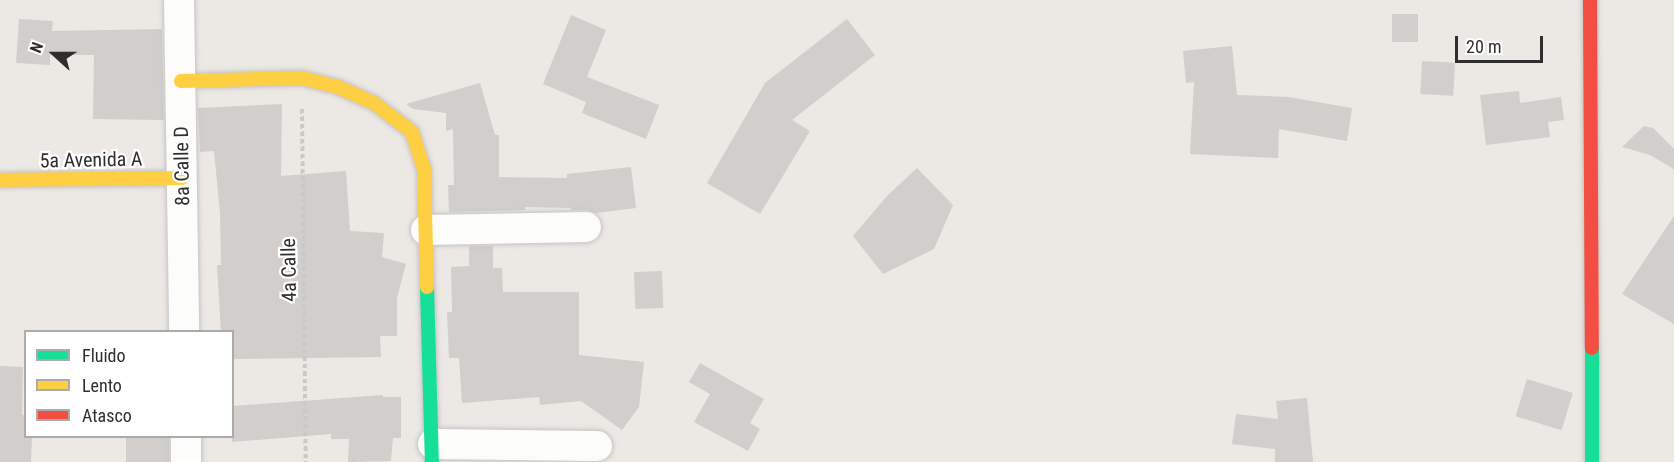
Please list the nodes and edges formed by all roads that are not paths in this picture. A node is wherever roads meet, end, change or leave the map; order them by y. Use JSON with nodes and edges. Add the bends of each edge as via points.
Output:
{"nodes":[{"id":1,"x":179,"y":0,"type":"edge"},
{"id":2,"x":1590,"y":0,"type":"edge"},
{"id":3,"x":182,"y":81,"type":"junction"},
{"id":4,"x":182,"y":178,"type":"junction"},
{"id":5,"x":0,"y":180,"type":"edge"},
{"id":6,"x":586,"y":227,"type":"dead end"},
{"id":7,"x":426,"y":230,"type":"junction"},
{"id":8,"x":184,"y":330,"type":"edge"},
{"id":9,"x":186,"y":438,"type":"edge"},
{"id":10,"x":597,"y":446,"type":"dead end"},
{"id":11,"x":432,"y":453,"type":"edge"},
{"id":12,"x":186,"y":462,"type":"edge"},
{"id":13,"x":1592,"y":462,"type":"edge"}],
"edges":[{"from":1,"to":3,"type":"street","name":"8a Calle D"},
{"from":2,"to":13,"type":"street"},
{"from":3,"to":4,"type":"street","name":"8a Calle D"},
{"from":3,"to":7,"type":"street","via":[[302,78],[338,87],[374,103],[412,132],[424,168]]},
{"from":4,"to":5,"type":"street","name":"5a Avenida A"},
{"from":4,"to":8,"type":"street","name":"8a Calle D"},
{"from":6,"to":7,"type":"street"},
{"from":7,"to":11,"type":"street"},
{"from":9,"to":12,"type":"street"},
{"from":10,"to":11,"type":"street"}]}
